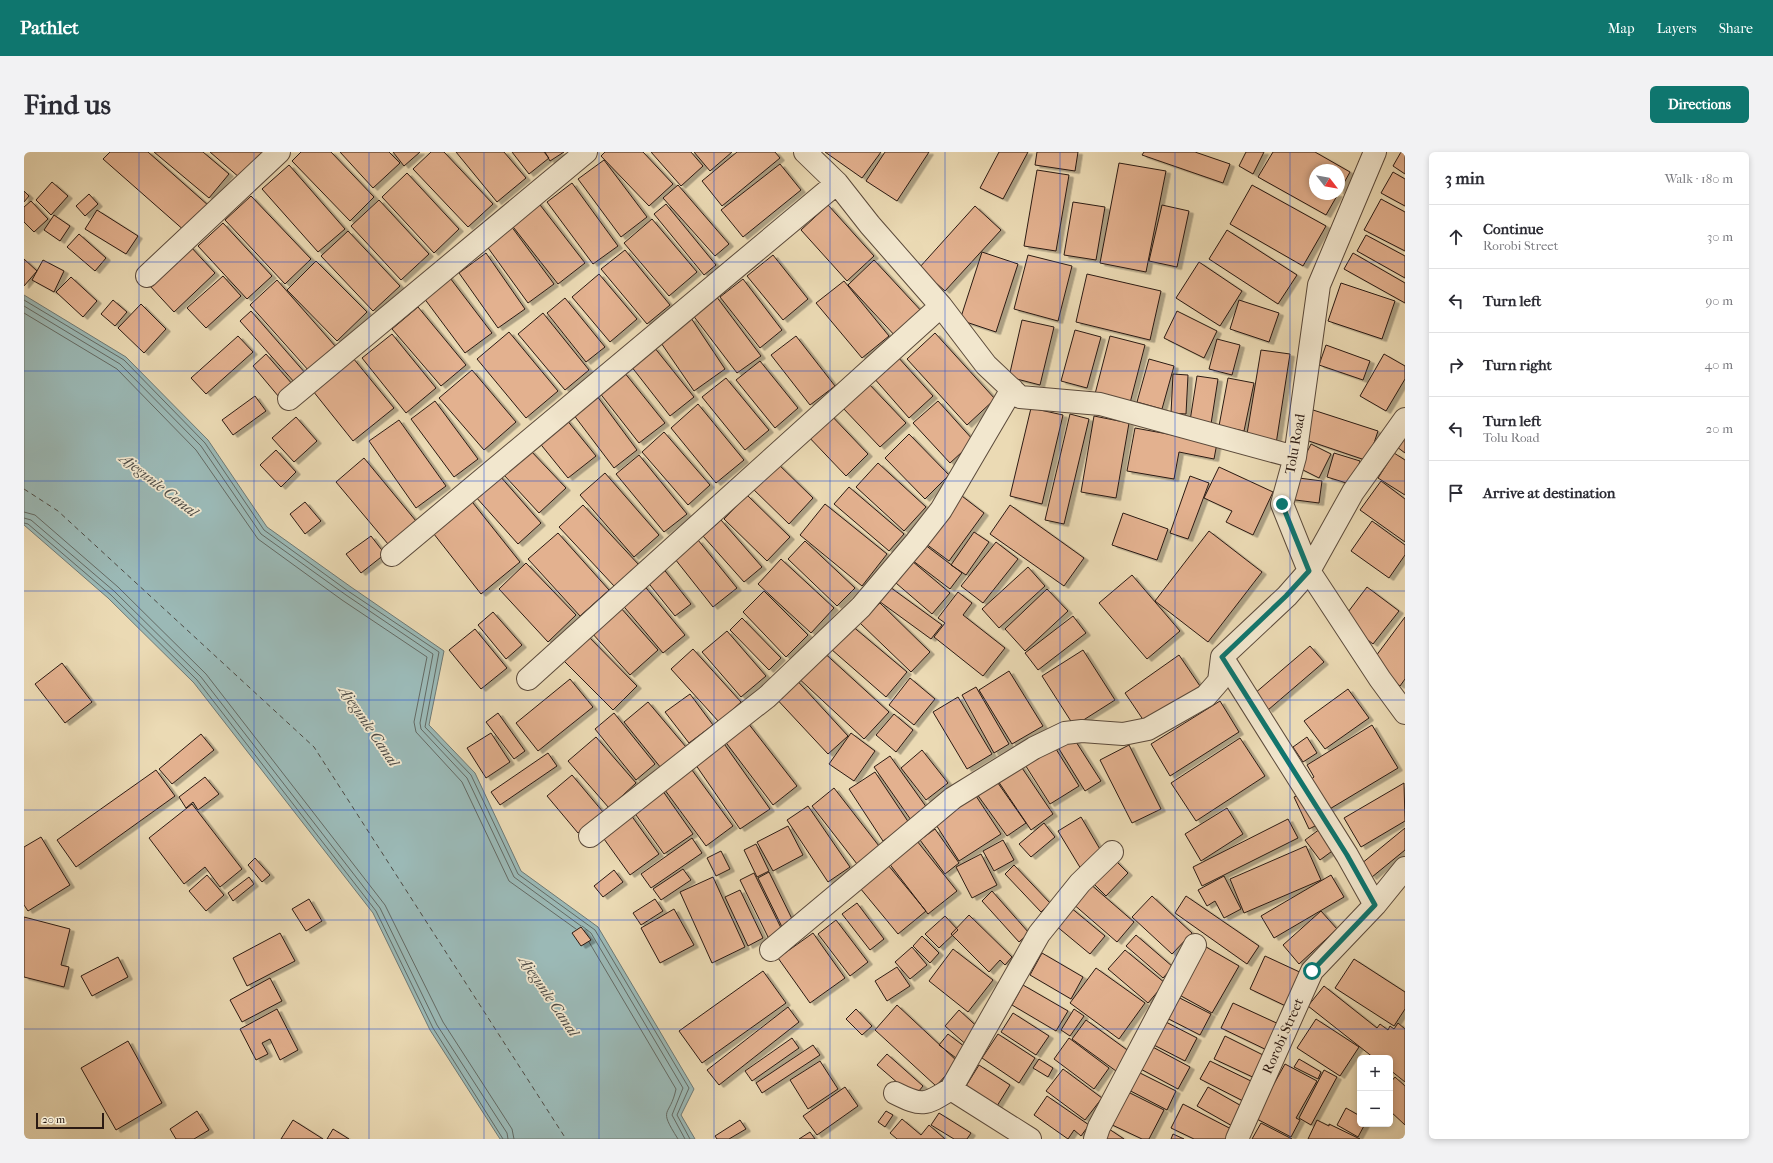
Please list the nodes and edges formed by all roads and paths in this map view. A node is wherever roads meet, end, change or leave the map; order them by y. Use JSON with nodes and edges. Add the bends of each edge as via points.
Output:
{"nodes":[{"id":1,"x":279,"y":152,"type":"edge"},
{"id":2,"x":586,"y":152,"type":"edge"},
{"id":3,"x":805,"y":152,"type":"edge"},
{"id":4,"x":1375,"y":152,"type":"edge"},
{"id":5,"x":837,"y":183,"type":"junction"},
{"id":6,"x":147,"y":276,"type":"dead end"},
{"id":7,"x":942,"y":306,"type":"junction"},
{"id":8,"x":1012,"y":389,"type":"junction"},
{"id":9,"x":289,"y":399,"type":"dead end"},
{"id":10,"x":1405,"y":419,"type":"edge"},
{"id":11,"x":1295,"y":457,"type":"junction"},
{"id":12,"x":392,"y":555,"type":"dead end"},
{"id":13,"x":1309,"y":571,"type":"junction"},
{"id":14,"x":1222,"y":657,"type":"junction"},
{"id":15,"x":528,"y":679,"type":"dead end"},
{"id":16,"x":1405,"y":713,"type":"edge"},
{"id":17,"x":590,"y":836,"type":"dead end"},
{"id":18,"x":1112,"y":852,"type":"dead end"},
{"id":19,"x":1405,"y":868,"type":"edge"},
{"id":20,"x":1375,"y":905,"type":"junction"},
{"id":21,"x":1195,"y":945,"type":"dead end"},
{"id":22,"x":771,"y":950,"type":"dead end"},
{"id":23,"x":951,"y":1089,"type":"junction"},
{"id":24,"x":895,"y":1093,"type":"dead end"},
{"id":25,"x":1030,"y":1139,"type":"edge"},
{"id":26,"x":1095,"y":1139,"type":"edge"},
{"id":27,"x":1237,"y":1139,"type":"edge"}],
"edges":[{"from":1,"to":6,"type":"street"},
{"from":2,"to":9,"type":"street"},
{"from":3,"to":5,"type":"street"},
{"from":4,"to":11,"type":"street","name":"Tolu Road","via":[[1319,285]]},
{"from":5,"to":7,"type":"street","via":[[870,225]]},
{"from":5,"to":12,"type":"street"},
{"from":7,"to":8,"type":"street","via":[[986,365]]},
{"from":7,"to":15,"type":"street"},
{"from":8,"to":11,"type":"street","via":[[1020,397],[1100,404]]},
{"from":8,"to":17,"type":"street","via":[[941,510],[861,607],[767,697]]},
{"from":10,"to":13,"type":"street","via":[[1353,492]]},
{"from":11,"to":13,"type":"street","name":"Tolu Road","via":[[1282,504]]},
{"from":13,"to":14,"type":"street"},
{"from":13,"to":16,"type":"street","name":"Tolu Road"},
{"from":14,"to":20,"type":"street","via":[[1347,855]]},
{"from":14,"to":22,"type":"street","via":[[1219,681],[1206,696],[1148,729],[1123,734],[1082,731],[1065,733],[1034,748],[953,798]]},
{"from":18,"to":23,"type":"street","via":[[1080,883],[1039,934]]},
{"from":19,"to":20,"type":"street","name":"Rorobi Street"},
{"from":20,"to":27,"type":"street","name":"Rorobi Street","via":[[1312,971]]},
{"from":21,"to":26,"type":"street"},
{"from":23,"to":24,"type":"street","via":[[930,1102],[915,1103]]},
{"from":23,"to":25,"type":"street"}]}
